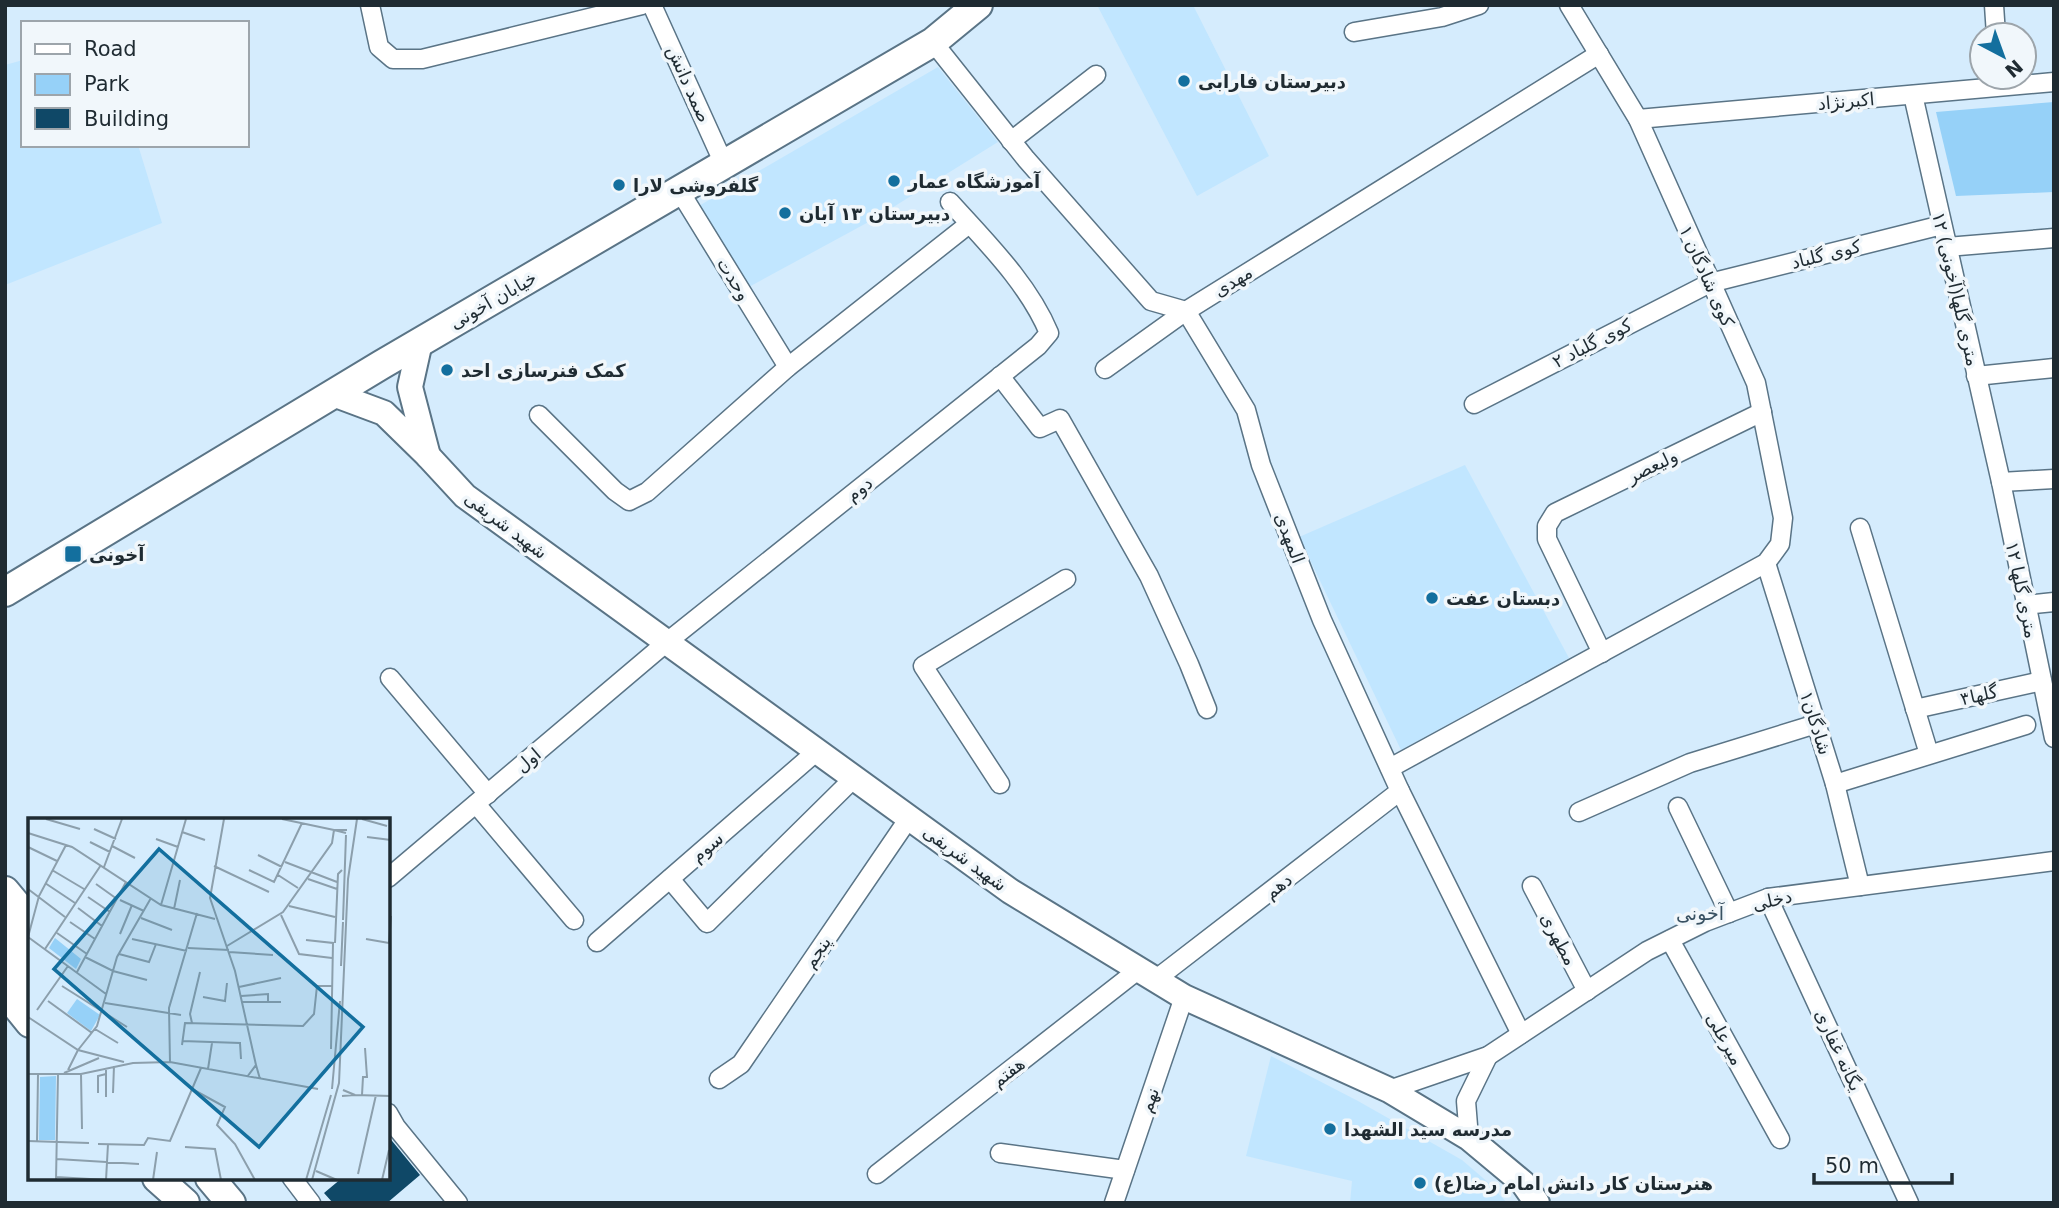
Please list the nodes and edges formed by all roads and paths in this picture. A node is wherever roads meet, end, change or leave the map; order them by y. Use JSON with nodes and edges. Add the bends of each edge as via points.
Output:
{"nodes":[{"id":1,"x":370,"y":5,"type":"edge"},
{"id":2,"x":978,"y":5,"type":"edge"},
{"id":3,"x":1479,"y":5,"type":"edge"},
{"id":4,"x":1569,"y":5,"type":"edge"},
{"id":5,"x":648,"y":6,"type":"edge"},
{"id":6,"x":1354,"y":32,"type":"dead end"},
{"id":7,"x":933,"y":42,"type":"junction"},
{"id":8,"x":1599,"y":54,"type":"junction"},
{"id":9,"x":1097,"y":75,"type":"dead end"},
{"id":10,"x":1968,"y":87,"type":"edge"},
{"id":11,"x":1913,"y":95,"type":"junction"},
{"id":12,"x":1638,"y":120,"type":"junction"},
{"id":13,"x":1011,"y":141,"type":"junction"},
{"id":14,"x":724,"y":164,"type":"junction"},
{"id":15,"x":679,"y":191,"type":"junction"},
{"id":16,"x":950,"y":202,"type":"dead end"},
{"id":17,"x":969,"y":223,"type":"junction"},
{"id":18,"x":1942,"y":225,"type":"junction"},
{"id":19,"x":2054,"y":237,"type":"edge"},
{"id":20,"x":1947,"y":247,"type":"junction"},
{"id":21,"x":1710,"y":283,"type":"junction"},
{"id":22,"x":1186,"y":311,"type":"junction"},
{"id":23,"x":420,"y":342,"type":"junction"},
{"id":24,"x":788,"y":367,"type":"junction"},
{"id":25,"x":2054,"y":368,"type":"edge"},
{"id":26,"x":1105,"y":369,"type":"dead end"},
{"id":27,"x":1000,"y":376,"type":"junction"},
{"id":28,"x":1976,"y":376,"type":"junction"},
{"id":29,"x":333,"y":394,"type":"junction"},
{"id":30,"x":1474,"y":404,"type":"dead end"},
{"id":31,"x":1762,"y":412,"type":"junction"},
{"id":32,"x":539,"y":415,"type":"dead end"},
{"id":33,"x":428,"y":456,"type":"junction"},
{"id":34,"x":2054,"y":479,"type":"edge"},
{"id":35,"x":2001,"y":482,"type":"junction"},
{"id":36,"x":1860,"y":528,"type":"dead end"},
{"id":37,"x":1766,"y":563,"type":"junction"},
{"id":38,"x":1066,"y":579,"type":"dead end"},
{"id":39,"x":5,"y":592,"type":"edge"},
{"id":40,"x":2054,"y":602,"type":"edge"},
{"id":41,"x":2025,"y":605,"type":"junction"},
{"id":42,"x":667,"y":642,"type":"junction"},
{"id":43,"x":1602,"y":653,"type":"junction"},
{"id":44,"x":390,"y":678,"type":"dead end"},
{"id":45,"x":2042,"y":681,"type":"junction"},
{"id":46,"x":1207,"y":709,"type":"dead end"},
{"id":47,"x":1915,"y":709,"type":"junction"},
{"id":48,"x":2052,"y":718,"type":"edge"},
{"id":49,"x":1816,"y":724,"type":"junction"},
{"id":50,"x":2026,"y":725,"type":"dead end"},
{"id":51,"x":2054,"y":738,"type":"edge"},
{"id":52,"x":817,"y":751,"type":"junction"},
{"id":53,"x":1929,"y":754,"type":"junction"},
{"id":54,"x":1390,"y":768,"type":"junction"},
{"id":55,"x":854,"y":778,"type":"junction"},
{"id":56,"x":1000,"y":784,"type":"dead end"},
{"id":57,"x":1835,"y":784,"type":"junction"},
{"id":58,"x":1400,"y":791,"type":"junction"},
{"id":59,"x":482,"y":799,"type":"junction"},
{"id":60,"x":1678,"y":807,"type":"dead end"},
{"id":61,"x":1579,"y":813,"type":"dead end"},
{"id":62,"x":909,"y":818,"type":"junction"},
{"id":63,"x":2054,"y":861,"type":"edge"},
{"id":64,"x":390,"y":876,"type":"edge"},
{"id":65,"x":670,"y":879,"type":"junction"},
{"id":66,"x":1532,"y":886,"type":"dead end"},
{"id":67,"x":1860,"y":886,"type":"junction"},
{"id":68,"x":5,"y":891,"type":"edge"},
{"id":69,"x":1768,"y":898,"type":"junction"},
{"id":70,"x":1729,"y":913,"type":"junction"},
{"id":71,"x":28,"y":919,"type":"edge"},
{"id":72,"x":574,"y":920,"type":"dead end"},
{"id":73,"x":5,"y":925,"type":"edge"},
{"id":74,"x":1670,"y":940,"type":"junction"},
{"id":75,"x":597,"y":943,"type":"dead end"},
{"id":76,"x":28,"y":954,"type":"edge"},
{"id":77,"x":5,"y":956,"type":"edge"},
{"id":78,"x":1147,"y":975,"type":"junction"},
{"id":79,"x":28,"y":985,"type":"edge"},
{"id":80,"x":1587,"y":991,"type":"junction"},
{"id":81,"x":5,"y":992,"type":"edge"},
{"id":82,"x":1184,"y":997,"type":"junction"},
{"id":83,"x":28,"y":1021,"type":"edge"},
{"id":84,"x":1521,"y":1034,"type":"junction"},
{"id":85,"x":1488,"y":1056,"type":"junction"},
{"id":86,"x":719,"y":1079,"type":"dead end"},
{"id":87,"x":1389,"y":1090,"type":"junction"},
{"id":88,"x":390,"y":1116,"type":"edge"},
{"id":89,"x":1469,"y":1138,"type":"junction"},
{"id":90,"x":1780,"y":1139,"type":"dead end"},
{"id":91,"x":999,"y":1153,"type":"dead end"},
{"id":92,"x":1125,"y":1170,"type":"junction"},
{"id":93,"x":877,"y":1174,"type":"dead end"},
{"id":94,"x":159,"y":1180,"type":"edge"},
{"id":95,"x":182,"y":1180,"type":"edge"},
{"id":96,"x":212,"y":1180,"type":"edge"},
{"id":97,"x":233,"y":1180,"type":"edge"},
{"id":98,"x":294,"y":1180,"type":"edge"},
{"id":99,"x":185,"y":1203,"type":"edge"},
{"id":100,"x":200,"y":1203,"type":"edge"},
{"id":101,"x":231,"y":1203,"type":"edge"},
{"id":102,"x":244,"y":1203,"type":"edge"},
{"id":103,"x":311,"y":1203,"type":"edge"},
{"id":104,"x":458,"y":1203,"type":"edge"},
{"id":105,"x":1114,"y":1203,"type":"edge"},
{"id":106,"x":1537,"y":1203,"type":"edge"},
{"id":107,"x":1909,"y":1203,"type":"edge"}],
"edges":[{"from":1,"to":5,"type":"street","via":[[379,47],[393,58],[422,59]]},
{"from":2,"to":7,"type":"main road","name":"خیابان آخونی"},
{"from":3,"to":6,"type":"street","via":[[1442,17]]},
{"from":4,"to":8,"type":"street","name":"کوی شادگان ۱"},
{"from":5,"to":14,"type":"street","name":"صمد دانش","via":[[660,18]]},
{"from":7,"to":13,"type":"street"},
{"from":7,"to":14,"type":"main road","name":"خیابان آخونی"},
{"from":8,"to":12,"type":"street","name":"کوی شادگان ۱"},
{"from":8,"to":22,"type":"street","name":"مهدی"},
{"from":9,"to":13,"type":"street"},
{"from":10,"to":11,"type":"street","name":"اکبرنژاد"},
{"from":11,"to":12,"type":"street","name":"اکبرنژاد"},
{"from":11,"to":18,"type":"street","name":"۱۲ متری گلها(آخونی)"},
{"from":12,"to":21,"type":"street","name":"کوی شادگان ۱"},
{"from":13,"to":22,"type":"street","via":[[1151,301]]},
{"from":14,"to":15,"type":"main road","name":"خیابان آخونی"},
{"from":15,"to":23,"type":"main road","name":"خیابان آخونی"},
{"from":15,"to":24,"type":"street","name":"وحدت"},
{"from":16,"to":17,"type":"street"},
{"from":17,"to":24,"type":"street"},
{"from":17,"to":27,"type":"street","name":"دوم","via":[[1018,280],[1049,333]]},
{"from":18,"to":20,"type":"street","name":"۱۲ متری گلها(آخونی)"},
{"from":18,"to":21,"type":"street","name":"کوی گلباد"},
{"from":19,"to":20,"type":"street"},
{"from":20,"to":28,"type":"street","name":"۱۲ متری گلها(آخونی)"},
{"from":21,"to":30,"type":"street","name":"کوی گلباد ۲"},
{"from":21,"to":31,"type":"street","name":"کوی شادگان ۱","via":[[1756,383]]},
{"from":22,"to":26,"type":"street","name":"مهدی"},
{"from":22,"to":54,"type":"street","name":"المهدی","via":[[1246,410],[1261,464],[1322,620]]},
{"from":23,"to":29,"type":"main road","name":"خیابان آخونی"},
{"from":23,"to":33,"type":"main road","via":[[410,387]]},
{"from":24,"to":32,"type":"street","via":[[647,492],[629,501]]},
{"from":25,"to":28,"type":"street"},
{"from":27,"to":42,"type":"street","name":"دوم"},
{"from":27,"to":46,"type":"street","via":[[1040,429],[1060,419],[1149,576]]},
{"from":28,"to":35,"type":"street","name":"۱۲ متری گلها(آخونی)"},
{"from":29,"to":33,"type":"main road","name":"شهید شریفی","via":[[384,413]]},
{"from":29,"to":39,"type":"main road","name":"خیابان آخونی"},
{"from":31,"to":37,"type":"street","name":"کوی شادگان ۱","via":[[1783,518],[1780,544]]},
{"from":31,"to":43,"type":"street","name":"ولیعصر","via":[[1555,513],[1547,526],[1547,538]]},
{"from":33,"to":42,"type":"main road","name":"شهید شریفی","via":[[465,496]]},
{"from":34,"to":35,"type":"street"},
{"from":35,"to":41,"type":"street","name":"۱۲ متری گلها"},
{"from":36,"to":47,"type":"street"},
{"from":37,"to":43,"type":"street"},
{"from":37,"to":49,"type":"street","name":"شادگان۱"},
{"from":38,"to":56,"type":"street","via":[[923,666]]},
{"from":40,"to":41,"type":"street"},
{"from":41,"to":45,"type":"street","name":"۱۲ متری گلها"},
{"from":42,"to":52,"type":"main road","name":"شهید شریفی"},
{"from":42,"to":59,"type":"street","name":"اول"},
{"from":43,"to":54,"type":"street"},
{"from":44,"to":59,"type":"street"},
{"from":45,"to":47,"type":"street","name":"گلها۳"},
{"from":45,"to":48,"type":"street","name":"۱۲ متری گلها"},
{"from":47,"to":53,"type":"street"},
{"from":48,"to":51,"type":"street","name":"۱۲ متری گلها"},
{"from":49,"to":57,"type":"street","name":"شادگان۱"},
{"from":49,"to":61,"type":"street","via":[[1690,763]]},
{"from":50,"to":53,"type":"street"},
{"from":52,"to":55,"type":"main road","name":"شهید شریفی"},
{"from":52,"to":65,"type":"street","name":"سوم"},
{"from":53,"to":57,"type":"street"},
{"from":54,"to":58,"type":"street","name":"المهدی"},
{"from":55,"to":62,"type":"main road","name":"شهید شریفی"},
{"from":55,"to":65,"type":"street","via":[[707,923]]},
{"from":57,"to":67,"type":"street","name":"شادگان۱"},
{"from":58,"to":78,"type":"street","name":"دهم"},
{"from":58,"to":84,"type":"street","name":"المهدی"},
{"from":59,"to":64,"type":"street","name":"اول"},
{"from":59,"to":72,"type":"street"},
{"from":60,"to":70,"type":"street"},
{"from":62,"to":78,"type":"main road","name":"شهید شریفی","via":[[1010,891]]},
{"from":62,"to":86,"type":"street","name":"پنجم","via":[[741,1064]]},
{"from":63,"to":67,"type":"street","name":"دخلی"},
{"from":65,"to":75,"type":"street","name":"سوم"},
{"from":66,"to":80,"type":"street","name":"مطهری"},
{"from":67,"to":69,"type":"street","name":"دخلی"},
{"from":68,"to":71,"type":"main road"},
{"from":69,"to":70,"type":"street","name":"دخلی"},
{"from":69,"to":107,"type":"street","name":"یگانه غفاری"},
{"from":70,"to":74,"type":"street","name":"دخلی"},
{"from":73,"to":76,"type":"main road"},
{"from":74,"to":80,"type":"street","name":"دخلی"},
{"from":74,"to":90,"type":"street","name":"میرعلی"},
{"from":77,"to":79,"type":"main road"},
{"from":78,"to":82,"type":"main road","name":"شهید شریفی"},
{"from":78,"to":93,"type":"street","name":"هفتم"},
{"from":80,"to":84,"type":"street","name":"دخلی"},
{"from":81,"to":83,"type":"main road"},
{"from":82,"to":87,"type":"main road","name":"شهید شریفی"},
{"from":82,"to":92,"type":"street","name":"نهم"},
{"from":84,"to":85,"type":"street","name":"دخلی"},
{"from":85,"to":87,"type":"street","name":"دخلی"},
{"from":85,"to":89,"type":"street","via":[[1466,1101]]},
{"from":87,"to":89,"type":"main road","name":"شهید شریفی"},
{"from":88,"to":104,"type":"street"},
{"from":89,"to":106,"type":"main road","name":"شهید شریفی","via":[[1523,1183]]},
{"from":91,"to":92,"type":"street"},
{"from":92,"to":105,"type":"street","name":"نهم"},
{"from":94,"to":99,"type":"main road"},
{"from":95,"to":100,"type":"main road"},
{"from":96,"to":101,"type":"main road"},
{"from":97,"to":102,"type":"main road"},
{"from":98,"to":103,"type":"street"}]}
